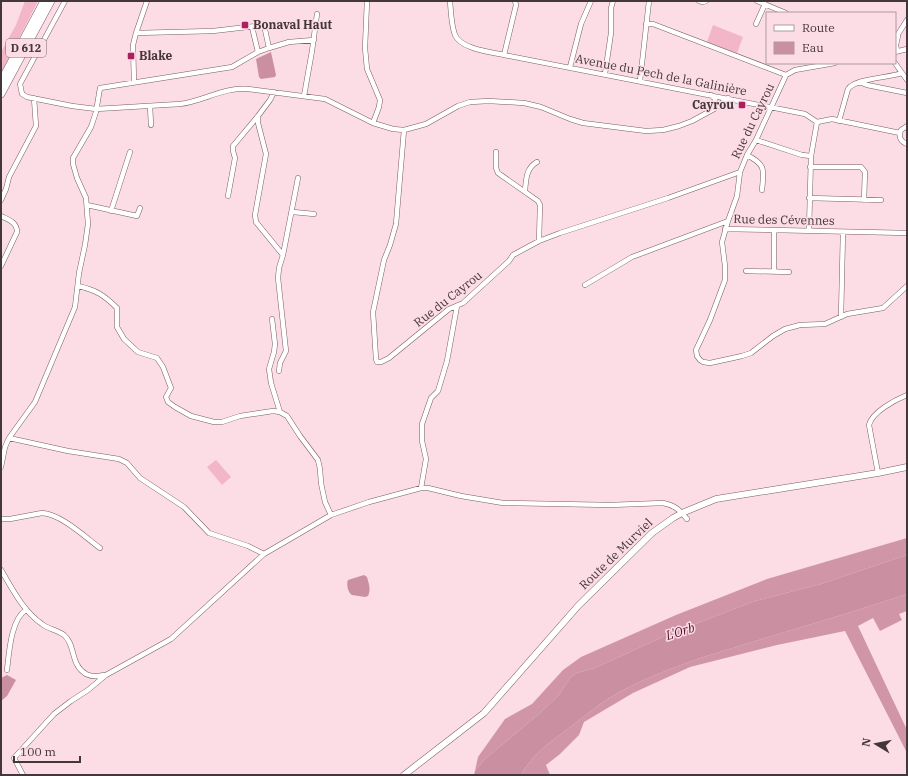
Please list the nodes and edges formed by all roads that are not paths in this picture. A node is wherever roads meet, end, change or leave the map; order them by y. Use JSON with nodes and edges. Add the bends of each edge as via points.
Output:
{"nodes":[{"id":1,"x":44,"y":1,"type":"edge"},
{"id":2,"x":51,"y":1,"type":"edge"},
{"id":3,"x":65,"y":1,"type":"edge"},
{"id":4,"x":147,"y":1,"type":"edge"},
{"id":5,"x":367,"y":1,"type":"edge"},
{"id":6,"x":450,"y":1,"type":"edge"},
{"id":7,"x":516,"y":1,"type":"edge"},
{"id":8,"x":591,"y":1,"type":"edge"},
{"id":9,"x":612,"y":1,"type":"edge"},
{"id":10,"x":648,"y":1,"type":"edge"},
{"id":11,"x":699,"y":1,"type":"edge"},
{"id":12,"x":706,"y":1,"type":"edge"},
{"id":13,"x":757,"y":1,"type":"edge"},
{"id":14,"x":765,"y":4,"type":"junction"},
{"id":15,"x":784,"y":12,"type":"edge"},
{"id":16,"x":317,"y":14,"type":"dead end"},
{"id":17,"x":907,"y":20,"type":"edge"},
{"id":18,"x":646,"y":24,"type":"junction"},
{"id":19,"x":756,"y":24,"type":"dead end"},
{"id":20,"x":252,"y":27,"type":"junction"},
{"id":21,"x":136,"y":33,"type":"junction"},
{"id":22,"x":897,"y":37,"type":"edge"},
{"id":23,"x":314,"y":40,"type":"junction"},
{"id":24,"x":269,"y":48,"type":"junction"},
{"id":25,"x":907,"y":49,"type":"edge"},
{"id":26,"x":258,"y":52,"type":"junction"},
{"id":27,"x":896,"y":52,"type":"edge"},
{"id":28,"x":504,"y":55,"type":"junction"},
{"id":29,"x":829,"y":64,"type":"edge"},
{"id":30,"x":896,"y":64,"type":"edge"},
{"id":31,"x":570,"y":67,"type":"junction"},
{"id":32,"x":902,"y":73,"type":"junction"},
{"id":33,"x":605,"y":74,"type":"junction"},
{"id":34,"x":786,"y":75,"type":"junction"},
{"id":35,"x":907,"y":80,"type":"edge"},
{"id":36,"x":1,"y":81,"type":"edge"},
{"id":37,"x":640,"y":81,"type":"junction"},
{"id":38,"x":134,"y":82,"type":"junction"},
{"id":39,"x":859,"y":82,"type":"junction"},
{"id":40,"x":274,"y":92,"type":"junction"},
{"id":41,"x":907,"y":93,"type":"edge"},
{"id":42,"x":1,"y":94,"type":"edge"},
{"id":43,"x":711,"y":95,"type":"junction"},
{"id":44,"x":304,"y":96,"type":"junction"},
{"id":45,"x":34,"y":98,"type":"junction"},
{"id":46,"x":728,"y":98,"type":"junction"},
{"id":47,"x":150,"y":106,"type":"junction"},
{"id":48,"x":772,"y":107,"type":"junction"},
{"id":49,"x":715,"y":108,"type":"junction"},
{"id":50,"x":96,"y":109,"type":"junction"},
{"id":51,"x":258,"y":116,"type":"junction"},
{"id":52,"x":839,"y":120,"type":"junction"},
{"id":53,"x":817,"y":122,"type":"junction"},
{"id":54,"x":373,"y":123,"type":"junction"},
{"id":55,"x":151,"y":125,"type":"dead end"},
{"id":56,"x":907,"y":126,"type":"edge"},
{"id":57,"x":404,"y":130,"type":"junction"},
{"id":58,"x":900,"y":133,"type":"junction"},
{"id":59,"x":756,"y":140,"type":"junction"},
{"id":60,"x":907,"y":144,"type":"edge"},
{"id":61,"x":130,"y":152,"type":"dead end"},
{"id":62,"x":496,"y":152,"type":"dead end"},
{"id":63,"x":746,"y":155,"type":"junction"},
{"id":64,"x":811,"y":156,"type":"junction"},
{"id":65,"x":537,"y":162,"type":"dead end"},
{"id":66,"x":810,"y":167,"type":"junction"},
{"id":67,"x":740,"y":172,"type":"junction"},
{"id":68,"x":298,"y":178,"type":"dead end"},
{"id":69,"x":762,"y":190,"type":"dead end"},
{"id":70,"x":525,"y":191,"type":"junction"},
{"id":71,"x":228,"y":196,"type":"dead end"},
{"id":72,"x":809,"y":198,"type":"junction"},
{"id":73,"x":1,"y":200,"type":"edge"},
{"id":74,"x":864,"y":200,"type":"junction"},
{"id":75,"x":881,"y":200,"type":"dead end"},
{"id":76,"x":87,"y":205,"type":"junction"},
{"id":77,"x":140,"y":208,"type":"dead end"},
{"id":78,"x":111,"y":210,"type":"junction"},
{"id":79,"x":293,"y":212,"type":"junction"},
{"id":80,"x":314,"y":214,"type":"dead end"},
{"id":81,"x":1,"y":216,"type":"edge"},
{"id":82,"x":728,"y":221,"type":"junction"},
{"id":83,"x":725,"y":229,"type":"junction"},
{"id":84,"x":774,"y":230,"type":"junction"},
{"id":85,"x":809,"y":231,"type":"junction"},
{"id":86,"x":843,"y":232,"type":"junction"},
{"id":87,"x":907,"y":233,"type":"edge"},
{"id":88,"x":539,"y":242,"type":"junction"},
{"id":89,"x":283,"y":255,"type":"junction"},
{"id":90,"x":1,"y":266,"type":"edge"},
{"id":91,"x":746,"y":271,"type":"dead end"},
{"id":92,"x":774,"y":272,"type":"junction"},
{"id":93,"x":789,"y":272,"type":"dead end"},
{"id":94,"x":585,"y":285,"type":"dead end"},
{"id":95,"x":78,"y":286,"type":"junction"},
{"id":96,"x":907,"y":286,"type":"edge"},
{"id":97,"x":457,"y":306,"type":"junction"},
{"id":98,"x":840,"y":317,"type":"junction"},
{"id":99,"x":272,"y":319,"type":"dead end"},
{"id":100,"x":279,"y":371,"type":"dead end"},
{"id":101,"x":907,"y":395,"type":"edge"},
{"id":102,"x":280,"y":412,"type":"junction"},
{"id":103,"x":9,"y":438,"type":"junction"},
{"id":104,"x":1,"y":467,"type":"edge"},
{"id":105,"x":907,"y":467,"type":"edge"},
{"id":106,"x":878,"y":473,"type":"junction"},
{"id":107,"x":421,"y":488,"type":"junction"},
{"id":108,"x":682,"y":512,"type":"junction"},
{"id":109,"x":331,"y":515,"type":"junction"},
{"id":110,"x":1,"y":518,"type":"edge"},
{"id":111,"x":687,"y":519,"type":"dead end"},
{"id":112,"x":100,"y":548,"type":"dead end"},
{"id":113,"x":264,"y":554,"type":"junction"},
{"id":114,"x":1,"y":570,"type":"edge"},
{"id":115,"x":26,"y":610,"type":"junction"},
{"id":116,"x":7,"y":670,"type":"dead end"},
{"id":117,"x":106,"y":675,"type":"junction"},
{"id":118,"x":23,"y":775,"type":"edge"},
{"id":119,"x":404,"y":775,"type":"edge"}],
"edges":[{"from":1,"to":36,"type":"highway","number":"D 612"},
{"from":2,"to":42,"type":"highway","number":"D 612"},
{"from":3,"to":45,"type":"street","via":[[20,84],[22,94]]},
{"from":4,"to":21,"type":"street"},
{"from":5,"to":54,"type":"street","via":[[367,69],[380,100]]},
{"from":6,"to":28,"type":"street","name":"Avenue du Pech de la Galinière","via":[[452,26],[460,43]]},
{"from":7,"to":28,"type":"street"},
{"from":8,"to":31,"type":"street","via":[[581,24]]},
{"from":9,"to":33,"type":"street","via":[[611,33]]},
{"from":10,"to":18,"type":"street"},
{"from":11,"to":12,"type":"street"},
{"from":13,"to":14,"type":"street"},
{"from":14,"to":15,"type":"street"},
{"from":14,"to":19,"type":"street"},
{"from":16,"to":23,"type":"street"},
{"from":17,"to":22,"type":"street"},
{"from":18,"to":34,"type":"street","via":[[653,24]]},
{"from":18,"to":37,"type":"street"},
{"from":20,"to":21,"type":"street"},
{"from":20,"to":24,"type":"street","via":[[264,25]]},
{"from":20,"to":26,"type":"street"},
{"from":21,"to":38,"type":"street","via":[[133,45]]},
{"from":22,"to":27,"type":"street"},
{"from":23,"to":24,"type":"street","via":[[289,42]]},
{"from":23,"to":44,"type":"street"},
{"from":24,"to":26,"type":"street"},
{"from":25,"to":27,"type":"street"},
{"from":26,"to":38,"type":"street","via":[[232,67]]},
{"from":28,"to":31,"type":"street","name":"Avenue du Pech de la Galinière"},
{"from":29,"to":34,"type":"street","via":[[794,70]]},
{"from":30,"to":32,"type":"street"},
{"from":31,"to":33,"type":"street","name":"Avenue du Pech de la Galinière"},
{"from":32,"to":35,"type":"street"},
{"from":32,"to":39,"type":"street"},
{"from":33,"to":37,"type":"street","name":"Avenue du Pech de la Galinière"},
{"from":34,"to":48,"type":"street","name":"Rue du Cayrou"},
{"from":37,"to":43,"type":"street","name":"Avenue du Pech de la Galinière"},
{"from":38,"to":50,"type":"street","via":[[100,88]]},
{"from":39,"to":41,"type":"street"},
{"from":39,"to":52,"type":"street","via":[[848,89]]},
{"from":40,"to":44,"type":"street"},
{"from":40,"to":47,"type":"street","via":[[238,88],[192,102]]},
{"from":40,"to":51,"type":"street"},
{"from":43,"to":46,"type":"street","name":"Avenue du Pech de la Galinière"},
{"from":43,"to":49,"type":"street","via":[[715,99]]},
{"from":44,"to":54,"type":"street","via":[[325,100]]},
{"from":45,"to":50,"type":"street"},
{"from":45,"to":73,"type":"street","via":[[36,126],[9,177]]},
{"from":46,"to":48,"type":"street","name":"Avenue du Pech de la Galinière"},
{"from":46,"to":49,"type":"street"},
{"from":47,"to":50,"type":"street"},
{"from":47,"to":55,"type":"street"},
{"from":48,"to":53,"type":"street","name":"Avenue du Pech de la Galinière","via":[[805,114]]},
{"from":48,"to":59,"type":"street","name":"Rue du Cayrou"},
{"from":49,"to":57,"type":"street","via":[[680,126],[646,131],[583,123],[541,107],[489,100],[458,106],[426,124]]},
{"from":50,"to":76,"type":"street","via":[[91,127],[73,158]]},
{"from":51,"to":71,"type":"street","via":[[233,146],[235,158]]},
{"from":51,"to":89,"type":"street","via":[[266,154],[255,214],[256,222]]},
{"from":52,"to":53,"type":"street"},
{"from":52,"to":58,"type":"street"},
{"from":53,"to":64,"type":"street"},
{"from":54,"to":57,"type":"street"},
{"from":56,"to":58,"type":"street","via":[[902,128]]},
{"from":57,"to":97,"type":"street","name":"Rue du Cayrou","via":[[396,224],[384,260],[373,312],[377,362],[388,358],[449,309]]},
{"from":58,"to":60,"type":"street","via":[[902,141]]},
{"from":59,"to":63,"type":"street","name":"Rue du Cayrou"},
{"from":59,"to":64,"type":"street"},
{"from":61,"to":78,"type":"street"},
{"from":62,"to":70,"type":"street","via":[[498,173]]},
{"from":63,"to":67,"type":"street","name":"Rue du Cayrou"},
{"from":63,"to":69,"type":"street","via":[[761,164],[764,171]]},
{"from":64,"to":66,"type":"street"},
{"from":65,"to":70,"type":"street","via":[[526,175]]},
{"from":66,"to":72,"type":"street"},
{"from":66,"to":74,"type":"street","via":[[861,167],[865,172]]},
{"from":67,"to":82,"type":"street","via":[[737,196]]},
{"from":67,"to":88,"type":"street","name":"Rue du Cayrou"},
{"from":68,"to":79,"type":"street"},
{"from":70,"to":88,"type":"street","via":[[540,204]]},
{"from":72,"to":74,"type":"street"},
{"from":72,"to":85,"type":"street"},
{"from":74,"to":75,"type":"street"},
{"from":76,"to":78,"type":"street"},
{"from":76,"to":95,"type":"street","via":[[88,224]]},
{"from":77,"to":78,"type":"street","via":[[137,216]]},
{"from":79,"to":80,"type":"street"},
{"from":79,"to":89,"type":"street"},
{"from":81,"to":90,"type":"street","via":[[14,223],[17,232]]},
{"from":82,"to":83,"type":"street"},
{"from":82,"to":94,"type":"street","via":[[632,257]]},
{"from":83,"to":84,"type":"street","name":"Rue des Cévennes"},
{"from":83,"to":98,"type":"street","via":[[722,242],[725,280],[696,350],[700,360],[710,363],[752,353],[785,329],[800,325],[825,324]]},
{"from":84,"to":85,"type":"street","name":"Rue des Cévennes"},
{"from":84,"to":92,"type":"street"},
{"from":85,"to":86,"type":"street","name":"Rue des Cévennes"},
{"from":86,"to":87,"type":"street","name":"Rue des Cévennes"},
{"from":86,"to":98,"type":"street"},
{"from":88,"to":97,"type":"street","name":"Rue du Cayrou","via":[[513,255],[486,283]]},
{"from":89,"to":100,"type":"street","via":[[278,278],[286,351]]},
{"from":91,"to":92,"type":"street"},
{"from":92,"to":93,"type":"street"},
{"from":95,"to":102,"type":"street","via":[[101,293],[117,308],[117,326],[124,339],[138,352],[157,358],[163,367],[171,388],[166,397],[175,407],[191,416],[214,422],[273,411]]},
{"from":95,"to":103,"type":"street","via":[[75,307],[35,402]]},
{"from":96,"to":98,"type":"street","via":[[883,308]]},
{"from":97,"to":107,"type":"street","via":[[447,361],[438,390],[431,398],[422,424],[422,442],[426,459]]},
{"from":99,"to":102,"type":"street","via":[[275,344],[269,369]]},
{"from":101,"to":106,"type":"street","via":[[881,410],[870,420]]},
{"from":102,"to":109,"type":"street","via":[[287,416],[318,460],[324,496]]},
{"from":103,"to":104,"type":"street"},
{"from":103,"to":113,"type":"street","via":[[119,459],[127,463],[140,478],[184,507],[209,533]]},
{"from":105,"to":106,"type":"main road","name":"Route de Murviel"},
{"from":106,"to":108,"type":"main road","name":"Route de Murviel","via":[[716,499]]},
{"from":107,"to":108,"type":"street","via":[[504,503],[663,503],[671,504]]},
{"from":107,"to":109,"type":"street"},
{"from":108,"to":111,"type":"street"},
{"from":108,"to":119,"type":"main road","name":"Route de Murviel","via":[[652,533],[578,606],[484,713]]},
{"from":109,"to":113,"type":"street"},
{"from":110,"to":112,"type":"street","via":[[47,513],[66,523]]},
{"from":113,"to":117,"type":"street","via":[[171,639]]},
{"from":114,"to":115,"type":"street"},
{"from":115,"to":116,"type":"street","via":[[17,621]]},
{"from":115,"to":117,"type":"street","via":[[41,624],[65,635],[79,670],[91,676]]},
{"from":117,"to":118,"type":"street","via":[[54,714],[14,758]]}]}
